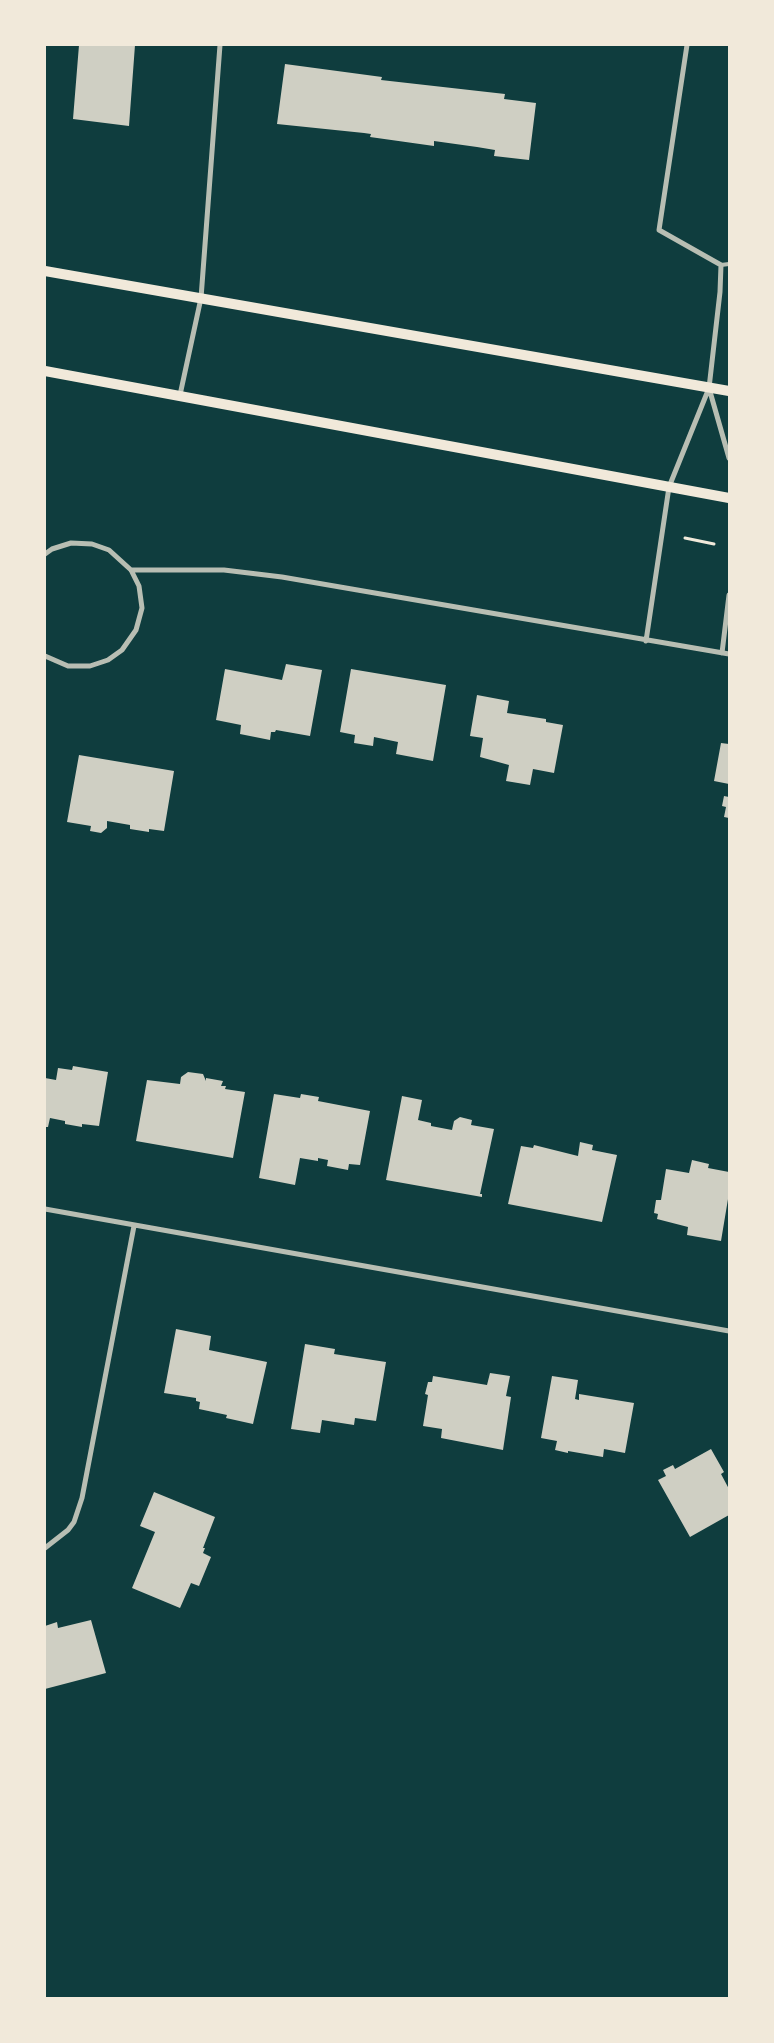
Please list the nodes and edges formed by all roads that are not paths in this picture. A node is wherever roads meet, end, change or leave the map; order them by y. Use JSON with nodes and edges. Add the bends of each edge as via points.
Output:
{"nodes":[{"id":1,"x":220,"y":45,"type":"edge"},
{"id":2,"x":688,"y":45,"type":"edge"},
{"id":3,"x":729,"y":264,"type":"edge"},
{"id":4,"x":721,"y":265,"type":"junction"},
{"id":5,"x":45,"y":271,"type":"edge"},
{"id":6,"x":201,"y":298,"type":"junction"},
{"id":7,"x":45,"y":371,"type":"edge"},
{"id":8,"x":710,"y":388,"type":"junction"},
{"id":9,"x":729,"y":391,"type":"edge"},
{"id":10,"x":180,"y":395,"type":"junction"},
{"id":11,"x":729,"y":458,"type":"edge"},
{"id":12,"x":669,"y":487,"type":"junction"},
{"id":13,"x":729,"y":498,"type":"edge"},
{"id":14,"x":45,"y":554,"type":"edge"},
{"id":15,"x":131,"y":570,"type":"junction"},
{"id":16,"x":729,"y":595,"type":"edge"},
{"id":17,"x":646,"y":641,"type":"junction"},
{"id":18,"x":722,"y":653,"type":"junction"},
{"id":19,"x":729,"y":654,"type":"edge"},
{"id":20,"x":45,"y":656,"type":"edge"},
{"id":21,"x":45,"y":1209,"type":"edge"},
{"id":22,"x":134,"y":1226,"type":"junction"},
{"id":23,"x":729,"y":1331,"type":"edge"},
{"id":24,"x":45,"y":1548,"type":"edge"}],
"edges":[{"from":1,"to":6,"type":"street"},
{"from":2,"to":4,"type":"street","via":[[659,230]]},
{"from":3,"to":4,"type":"lane"},
{"from":4,"to":8,"type":"street"},
{"from":5,"to":6,"type":"main road"},
{"from":6,"to":8,"type":"main road"},
{"from":6,"to":10,"type":"street"},
{"from":7,"to":10,"type":"main road"},
{"from":8,"to":9,"type":"main road"},
{"from":8,"to":11,"type":"street"},
{"from":8,"to":12,"type":"street"},
{"from":10,"to":12,"type":"main road"},
{"from":12,"to":13,"type":"main road"},
{"from":12,"to":17,"type":"street"},
{"from":14,"to":15,"type":"street","via":[[71,543],[92,544],[109,550]]},
{"from":15,"to":17,"type":"street","via":[[224,570],[282,577]]},
{"from":15,"to":20,"type":"street","via":[[139,586],[142,608],[136,630],[122,650],[108,660],[90,666],[68,666]]},
{"from":16,"to":18,"type":"street"},
{"from":17,"to":18,"type":"street"},
{"from":18,"to":19,"type":"street"},
{"from":21,"to":22,"type":"street"},
{"from":22,"to":23,"type":"street"},
{"from":22,"to":24,"type":"street","via":[[82,1498],[74,1522]]}]}
